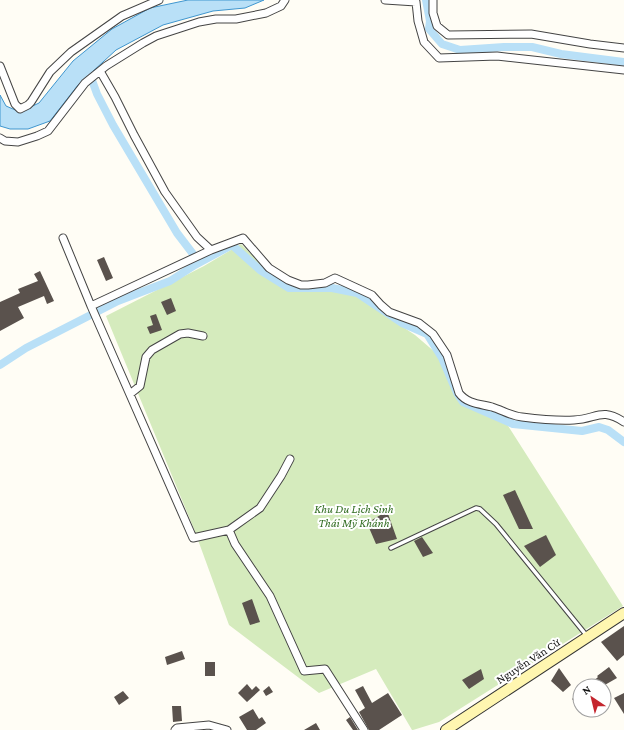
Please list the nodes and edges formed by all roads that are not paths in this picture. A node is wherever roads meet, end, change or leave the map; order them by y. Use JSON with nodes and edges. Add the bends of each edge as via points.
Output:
{"nodes":[{"id":1,"x":159,"y":0,"type":"edge"},
{"id":2,"x":284,"y":0,"type":"edge"},
{"id":3,"x":385,"y":0,"type":"edge"},
{"id":4,"x":433,"y":0,"type":"edge"},
{"id":5,"x":624,"y":48,"type":"edge"},
{"id":6,"x":0,"y":66,"type":"edge"},
{"id":7,"x":624,"y":70,"type":"edge"},
{"id":8,"x":99,"y":73,"type":"junction"},
{"id":9,"x":0,"y":138,"type":"edge"},
{"id":10,"x":63,"y":238,"type":"dead end"},
{"id":11,"x":207,"y":252,"type":"junction"},
{"id":12,"x":91,"y":306,"type":"junction"},
{"id":13,"x":203,"y":336,"type":"dead end"},
{"id":14,"x":130,"y":394,"type":"junction"},
{"id":15,"x":624,"y":422,"type":"edge"},
{"id":16,"x":290,"y":459,"type":"dead end"},
{"id":17,"x":229,"y":530,"type":"junction"},
{"id":18,"x":391,"y":548,"type":"dead end"},
{"id":19,"x":624,"y":613,"type":"edge"},
{"id":20,"x":588,"y":637,"type":"junction"},
{"id":21,"x":176,"y":730,"type":"edge"},
{"id":22,"x":227,"y":730,"type":"edge"},
{"id":23,"x":364,"y":730,"type":"edge"},
{"id":24,"x":446,"y":730,"type":"edge"}],
"edges":[{"from":1,"to":6,"type":"street","via":[[122,16],[71,52],[50,72],[35,98],[24,108],[20,109],[15,104]]},
{"from":2,"to":8,"type":"street","via":[[281,6],[266,13],[199,22],[163,33],[143,43]]},
{"from":3,"to":7,"type":"street","via":[[416,2],[424,42],[439,58],[497,56]]},
{"from":4,"to":5,"type":"street","via":[[437,26],[448,35],[530,34]]},
{"from":8,"to":9,"type":"street","via":[[85,83],[51,128],[45,132],[18,142]]},
{"from":8,"to":11,"type":"street","via":[[121,107],[165,192]]},
{"from":10,"to":12,"type":"street"},
{"from":11,"to":12,"type":"street"},
{"from":11,"to":15,"type":"street","via":[[242,238],[269,268],[296,284],[322,283],[335,278],[372,295],[389,312],[419,322],[432,334],[447,355],[459,393],[469,402],[517,417],[574,420],[605,414]]},
{"from":12,"to":14,"type":"street"},
{"from":13,"to":14,"type":"street","via":[[180,334],[152,350],[146,356],[140,386]]},
{"from":14,"to":17,"type":"street","via":[[193,538]]},
{"from":16,"to":17,"type":"street","via":[[260,508]]},
{"from":17,"to":23,"type":"street","via":[[235,544],[270,596],[304,671],[325,670]]},
{"from":18,"to":20,"type":"lane","via":[[476,508],[480,509],[496,524]]},
{"from":19,"to":20,"type":"main road","name":"Nguyễn Văn Cừ"},
{"from":20,"to":24,"type":"main road","name":"Nguyễn Văn Cừ"},
{"from":21,"to":22,"type":"street","via":[[208,725]]}]}
